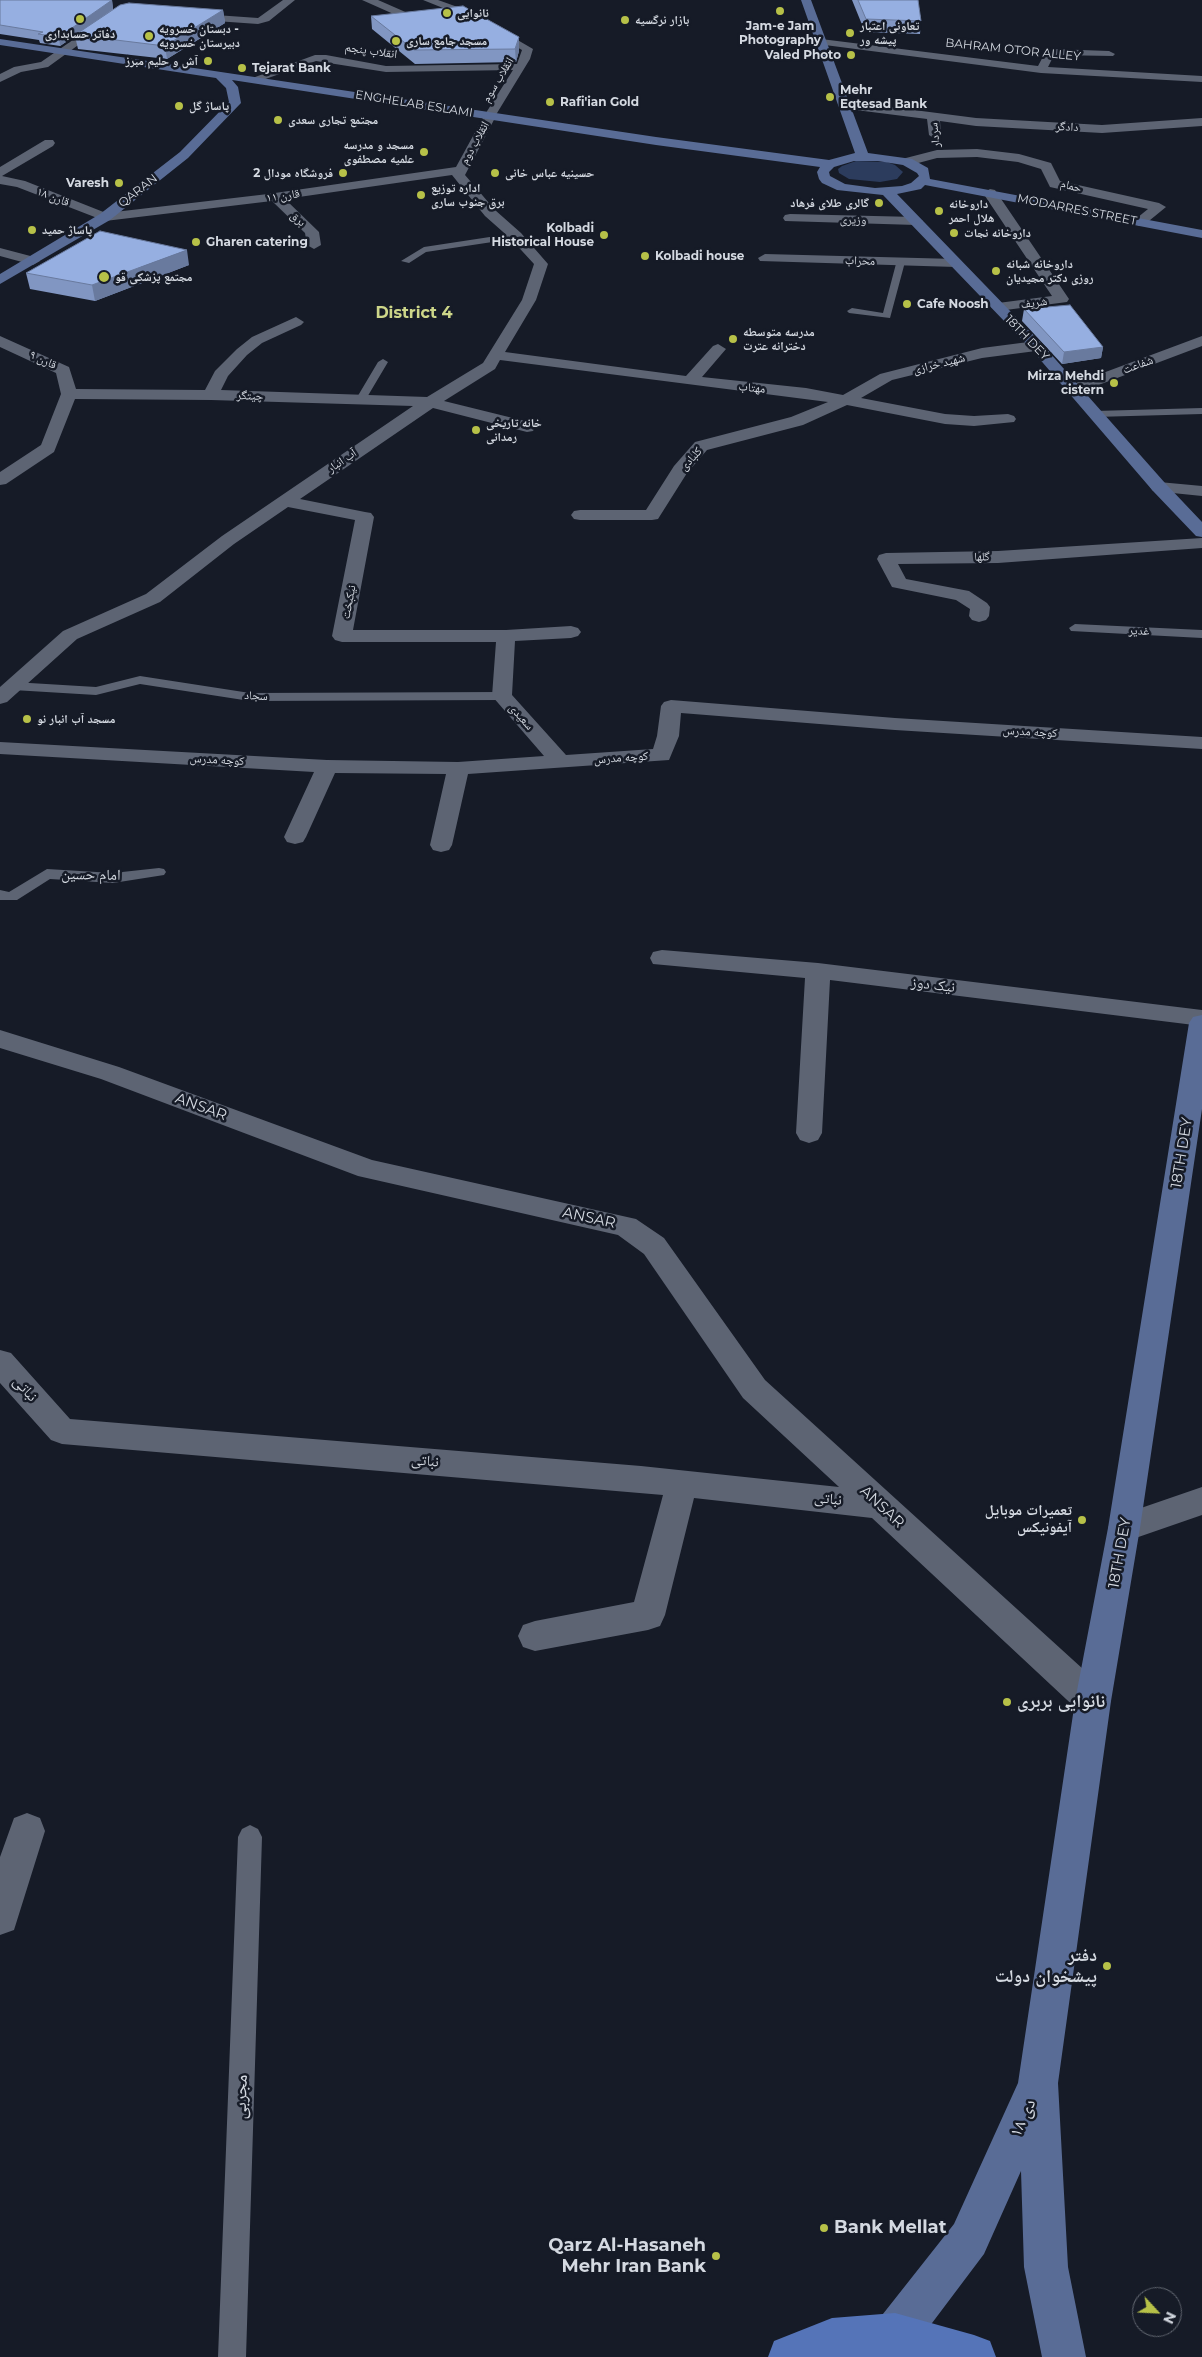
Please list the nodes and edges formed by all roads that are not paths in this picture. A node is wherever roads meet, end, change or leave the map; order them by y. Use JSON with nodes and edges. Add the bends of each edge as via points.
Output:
{"nodes":[{"id":1,"x":290,"y":0,"type":"edge"},
{"id":2,"x":367,"y":0,"type":"edge"},
{"id":3,"x":428,"y":0,"type":"edge"},
{"id":4,"x":806,"y":0,"type":"edge"},
{"id":5,"x":118,"y":13,"type":"edge"},
{"id":6,"x":175,"y":14,"type":"edge"},
{"id":7,"x":467,"y":14,"type":"junction"},
{"id":8,"x":0,"y":42,"type":"edge"},
{"id":9,"x":821,"y":42,"type":"junction"},
{"id":10,"x":60,"y":51,"type":"junction"},
{"id":11,"x":1123,"y":55,"type":"dead end"},
{"id":12,"x":520,"y":66,"type":"junction"},
{"id":13,"x":1041,"y":70,"type":"junction"},
{"id":14,"x":219,"y":75,"type":"junction"},
{"id":15,"x":0,"y":78,"type":"edge"},
{"id":16,"x":1202,"y":79,"type":"edge"},
{"id":17,"x":253,"y":80,"type":"junction"},
{"id":18,"x":844,"y":104,"type":"junction"},
{"id":19,"x":490,"y":116,"type":"junction"},
{"id":20,"x":933,"y":116,"type":"junction"},
{"id":21,"x":1202,"y":122,"type":"edge"},
{"id":22,"x":48,"y":143,"type":"dead end"},
{"id":23,"x":938,"y":154,"type":"junction"},
{"id":24,"x":863,"y":157,"type":"junction"},
{"id":25,"x":907,"y":162,"type":"junction"},
{"id":26,"x":829,"y":164,"type":"junction"},
{"id":27,"x":461,"y":170,"type":"junction"},
{"id":28,"x":0,"y":173,"type":"edge"},
{"id":29,"x":0,"y":180,"type":"edge"},
{"id":30,"x":923,"y":181,"type":"junction"},
{"id":31,"x":887,"y":192,"type":"junction"},
{"id":32,"x":990,"y":193,"type":"junction"},
{"id":33,"x":275,"y":197,"type":"junction"},
{"id":34,"x":104,"y":217,"type":"junction"},
{"id":35,"x":790,"y":218,"type":"dead end"},
{"id":36,"x":916,"y":221,"type":"junction"},
{"id":37,"x":1139,"y":222,"type":"junction"},
{"id":38,"x":1202,"y":234,"type":"edge"},
{"id":39,"x":516,"y":236,"type":"junction"},
{"id":40,"x":314,"y":245,"type":"dead end"},
{"id":41,"x":0,"y":252,"type":"edge"},
{"id":42,"x":764,"y":258,"type":"dead end"},
{"id":43,"x":34,"y":261,"type":"junction"},
{"id":44,"x":406,"y":261,"type":"dead end"},
{"id":45,"x":900,"y":262,"type":"junction"},
{"id":46,"x":956,"y":263,"type":"junction"},
{"id":47,"x":0,"y":280,"type":"edge"},
{"id":48,"x":998,"y":307,"type":"junction"},
{"id":49,"x":852,"y":312,"type":"dead end"},
{"id":50,"x":296,"y":322,"type":"dead end"},
{"id":51,"x":0,"y":341,"type":"edge"},
{"id":52,"x":1202,"y":341,"type":"edge"},
{"id":53,"x":1036,"y":346,"type":"junction"},
{"id":54,"x":718,"y":348,"type":"dead end"},
{"id":55,"x":495,"y":356,"type":"junction"},
{"id":56,"x":383,"y":362,"type":"dead end"},
{"id":57,"x":690,"y":381,"type":"junction"},
{"id":58,"x":1074,"y":389,"type":"junction"},
{"id":59,"x":69,"y":394,"type":"junction"},
{"id":60,"x":211,"y":395,"type":"junction"},
{"id":61,"x":361,"y":400,"type":"junction"},
{"id":62,"x":848,"y":400,"type":"junction"},
{"id":63,"x":430,"y":402,"type":"junction"},
{"id":64,"x":1202,"y":411,"type":"edge"},
{"id":65,"x":1095,"y":414,"type":"junction"},
{"id":66,"x":1008,"y":419,"type":"dead end"},
{"id":67,"x":527,"y":427,"type":"dead end"},
{"id":68,"x":0,"y":480,"type":"edge"},
{"id":69,"x":1159,"y":487,"type":"junction"},
{"id":70,"x":1202,"y":491,"type":"edge"},
{"id":71,"x":284,"y":501,"type":"junction"},
{"id":72,"x":580,"y":515,"type":"dead end"},
{"id":73,"x":1202,"y":532,"type":"edge"},
{"id":74,"x":1202,"y":543,"type":"edge"},
{"id":75,"x":979,"y":616,"type":"dead end"},
{"id":76,"x":1075,"y":628,"type":"dead end"},
{"id":77,"x":571,"y":632,"type":"dead end"},
{"id":78,"x":1202,"y":634,"type":"edge"},
{"id":79,"x":506,"y":636,"type":"junction"},
{"id":80,"x":13,"y":686,"type":"junction"},
{"id":81,"x":502,"y":696,"type":"junction"},
{"id":82,"x":0,"y":698,"type":"edge"},
{"id":83,"x":1202,"y":743,"type":"edge"},
{"id":84,"x":0,"y":748,"type":"edge"},
{"id":85,"x":560,"y":761,"type":"junction"},
{"id":86,"x":326,"y":766,"type":"junction"},
{"id":87,"x":458,"y":768,"type":"junction"},
{"id":88,"x":295,"y":837,"type":"dead end"},
{"id":89,"x":441,"y":844,"type":"dead end"},
{"id":90,"x":159,"y":872,"type":"dead end"},
{"id":91,"x":0,"y":895,"type":"edge"},
{"id":92,"x":662,"y":958,"type":"dead end"},
{"id":93,"x":818,"y":971,"type":"junction"},
{"id":94,"x":1202,"y":1018,"type":"edge"},
{"id":95,"x":1202,"y":1023,"type":"edge"},
{"id":96,"x":0,"y":1039,"type":"edge"},
{"id":97,"x":809,"y":1133,"type":"dead end"},
{"id":98,"x":0,"y":1362,"type":"edge"},
{"id":99,"x":682,"y":1484,"type":"junction"},
{"id":100,"x":1202,"y":1501,"type":"edge"},
{"id":101,"x":879,"y":1504,"type":"junction"},
{"id":102,"x":1124,"y":1528,"type":"junction"},
{"id":103,"x":535,"y":1636,"type":"dead end"},
{"id":104,"x":1093,"y":1701,"type":"junction"},
{"id":105,"x":27,"y":1831,"type":"dead end"},
{"id":106,"x":250,"y":1837,"type":"dead end"},
{"id":107,"x":0,"y":1916,"type":"edge"},
{"id":108,"x":1038,"y":2083,"type":"junction"},
{"id":109,"x":895,"y":2335,"type":"junction"},
{"id":110,"x":232,"y":2357,"type":"edge"},
{"id":111,"x":790,"y":2357,"type":"edge"},
{"id":112,"x":974,"y":2357,"type":"edge"},
{"id":113,"x":1064,"y":2357,"type":"edge"}],
"edges":[{"from":1,"to":6,"type":"street","via":[[258,22]]},
{"from":2,"to":7,"type":"street","via":[[419,19]]},
{"from":3,"to":7,"type":"street","name":"انقلاب سوم"},
{"from":4,"to":9,"type":"main road"},
{"from":5,"to":10,"type":"street"},
{"from":7,"to":12,"type":"street","name":"انقلاب سوم","via":[[528,49]]},
{"from":8,"to":10,"type":"main road","name":"ENGHELAB ESLAMI"},
{"from":9,"to":13,"type":"street","name":"BAHRAM OTOR ALLEY"},
{"from":9,"to":18,"type":"main road"},
{"from":10,"to":14,"type":"main road","name":"ENGHELAB ESLAMI"},
{"from":10,"to":15,"type":"street","via":[[44,65],[18,69]]},
{"from":11,"to":13,"type":"street","via":[[1053,52]]},
{"from":12,"to":17,"type":"street","name":"انقلاب پنجم","via":[[386,69],[315,58]]},
{"from":12,"to":19,"type":"street","name":"انقلاب سوم"},
{"from":13,"to":16,"type":"street","name":"BAHRAM OTOR ALLEY"},
{"from":14,"to":17,"type":"main road","name":"ENGHELAB ESLAMI"},
{"from":14,"to":34,"type":"main road","name":"QARAN","via":[[232,87],[235,103],[184,155]]},
{"from":17,"to":19,"type":"main road","name":"ENGHELAB ESLAMI"},
{"from":18,"to":20,"type":"street","name":"سردار"},
{"from":18,"to":24,"type":"main road"},
{"from":19,"to":26,"type":"main road","name":"ENGHELAB ESLAMI"},
{"from":19,"to":27,"type":"street","name":"انقلاب دوم"},
{"from":20,"to":21,"type":"street","name":"دادگر","via":[[976,122],[1102,129]]},
{"from":20,"to":23,"type":"street","name":"سردار"},
{"from":22,"to":28,"type":"street"},
{"from":23,"to":25,"type":"street"},
{"from":23,"to":37,"type":"street","name":"حمام","via":[[977,153],[1019,158],[1046,166],[1056,184],[1159,207]]},
{"from":24,"to":25,"type":"main road"},
{"from":24,"to":26,"type":"main road"},
{"from":25,"to":30,"type":"main road","via":[[923,171]]},
{"from":26,"to":31,"type":"main road","via":[[823,172],[833,184]]},
{"from":27,"to":33,"type":"street","name":"قارن ۱۱"},
{"from":27,"to":39,"type":"street","name":"آب انبار","via":[[458,175],[490,214]]},
{"from":29,"to":34,"type":"street","name":"قارن ۱۸","via":[[20,184]]},
{"from":30,"to":31,"type":"main road","via":[[903,190]]},
{"from":30,"to":32,"type":"main road","name":"MODARRES STREET"},
{"from":31,"to":36,"type":"main road","name":"18TH DEY"},
{"from":32,"to":37,"type":"main road","name":"MODARRES STREET"},
{"from":32,"to":48,"type":"street","name":"شریف","via":[[1062,299]]},
{"from":33,"to":34,"type":"street","name":"قارن ۱۱"},
{"from":33,"to":40,"type":"street","name":"برق","via":[[312,232]]},
{"from":34,"to":43,"type":"main road","name":"QARAN"},
{"from":35,"to":36,"type":"street","name":"وزیری"},
{"from":36,"to":46,"type":"main road","name":"18TH DEY"},
{"from":37,"to":38,"type":"main road","name":"MODARRES STREET"},
{"from":39,"to":44,"type":"lane","via":[[424,250]]},
{"from":39,"to":55,"type":"street","name":"آب انبار","via":[[541,264],[529,300]]},
{"from":41,"to":43,"type":"street"},
{"from":42,"to":45,"type":"street","name":"محراب"},
{"from":43,"to":47,"type":"main road","name":"QARAN"},
{"from":45,"to":46,"type":"street","name":"محراب"},
{"from":45,"to":49,"type":"lane","via":[[887,316]]},
{"from":46,"to":48,"type":"main road","name":"18TH DEY"},
{"from":48,"to":53,"type":"main road","name":"18TH DEY"},
{"from":50,"to":60,"type":"street","via":[[257,340],[242,352],[221,374]]},
{"from":51,"to":59,"type":"street","name":"قارن ٩","via":[[63,370]]},
{"from":52,"to":58,"type":"street","name":"شفاعت"},
{"from":53,"to":58,"type":"main road","name":"18TH DEY"},
{"from":53,"to":62,"type":"street","name":"شهید خرازی","via":[[982,353],[886,377]]},
{"from":54,"to":57,"type":"street"},
{"from":55,"to":57,"type":"street","name":"مهتاب"},
{"from":55,"to":63,"type":"street","name":"آب انبار","via":[[489,366]]},
{"from":56,"to":61,"type":"lane"},
{"from":57,"to":62,"type":"street","name":"مهتاب"},
{"from":58,"to":65,"type":"main road","name":"18TH DEY"},
{"from":59,"to":60,"type":"street","name":"چیتگر"},
{"from":59,"to":68,"type":"street","via":[[48,448]]},
{"from":60,"to":61,"type":"street","name":"چیتگر"},
{"from":61,"to":63,"type":"street","name":"چیتگر"},
{"from":62,"to":66,"type":"street","name":"مهتاب","via":[[945,419]]},
{"from":62,"to":72,"type":"street","name":"کلبادی","via":[[797,421],[701,446],[680,470],[652,515]]},
{"from":63,"to":67,"type":"street","name":"چیتگر"},
{"from":63,"to":71,"type":"street","name":"آب انبار"},
{"from":64,"to":65,"type":"lane"},
{"from":65,"to":69,"type":"main road","name":"18TH DEY"},
{"from":69,"to":70,"type":"street"},
{"from":69,"to":73,"type":"main road","name":"18TH DEY"},
{"from":71,"to":79,"type":"street","name":"نیکبخت","via":[[365,517],[342,636]]},
{"from":71,"to":80,"type":"street","name":"آب انبار","via":[[153,598],[70,635]]},
{"from":74,"to":75,"type":"street","name":"گلها","via":[[998,557],[886,559],[898,583],[962,595],[980,607]]},
{"from":76,"to":78,"type":"lane","name":"غدیر"},
{"from":77,"to":79,"type":"street"},
{"from":79,"to":81,"type":"street","name":"سعیدی"},
{"from":80,"to":81,"type":"lane","name":"سجاد","via":[[96,691],[140,680],[250,697]]},
{"from":80,"to":82,"type":"street","name":"آب انبار"},
{"from":81,"to":85,"type":"street","name":"سعیدی"},
{"from":83,"to":85,"type":"street","name":"کوچه مدرس","via":[[671,706],[668,736],[661,755]]},
{"from":84,"to":86,"type":"street","name":"کوچه مدرس"},
{"from":85,"to":87,"type":"street","name":"کوچه مدرس"},
{"from":86,"to":87,"type":"street","name":"کوچه مدرس"},
{"from":86,"to":88,"type":"street"},
{"from":87,"to":89,"type":"street"},
{"from":90,"to":91,"type":"lane","name":"امام حسین","via":[[114,878],[47,874],[12,897]]},
{"from":92,"to":93,"type":"street","name":"نیک دوز"},
{"from":93,"to":94,"type":"street","name":"نیک دوز"},
{"from":93,"to":97,"type":"street"},
{"from":95,"to":102,"type":"main road","name":"18TH DEY"},
{"from":96,"to":101,"type":"street","name":"ANSAR","via":[[110,1073],[368,1169],[626,1226],[654,1246],[754,1388]]},
{"from":98,"to":99,"type":"street","name":"نباتی","via":[[62,1431]]},
{"from":99,"to":101,"type":"street","name":"نباتی"},
{"from":99,"to":103,"type":"street","via":[[648,1615]]},
{"from":100,"to":102,"type":"street"},
{"from":101,"to":104,"type":"street","name":"ANSAR"},
{"from":102,"to":104,"type":"main road","name":"18TH DEY"},
{"from":104,"to":108,"type":"main road","name":"18TH DEY"},
{"from":105,"to":107,"type":"street"},
{"from":106,"to":110,"type":"lane","name":"مجربی"},
{"from":108,"to":109,"type":"main road","name":"۱۸ دی","via":[[969,2239]]},
{"from":108,"to":113,"type":"main road","name":"۱۸ دی","via":[[1046,2267]]},
{"from":109,"to":111,"type":"main road","via":[[832,2340]]},
{"from":109,"to":112,"type":"main road"}]}
